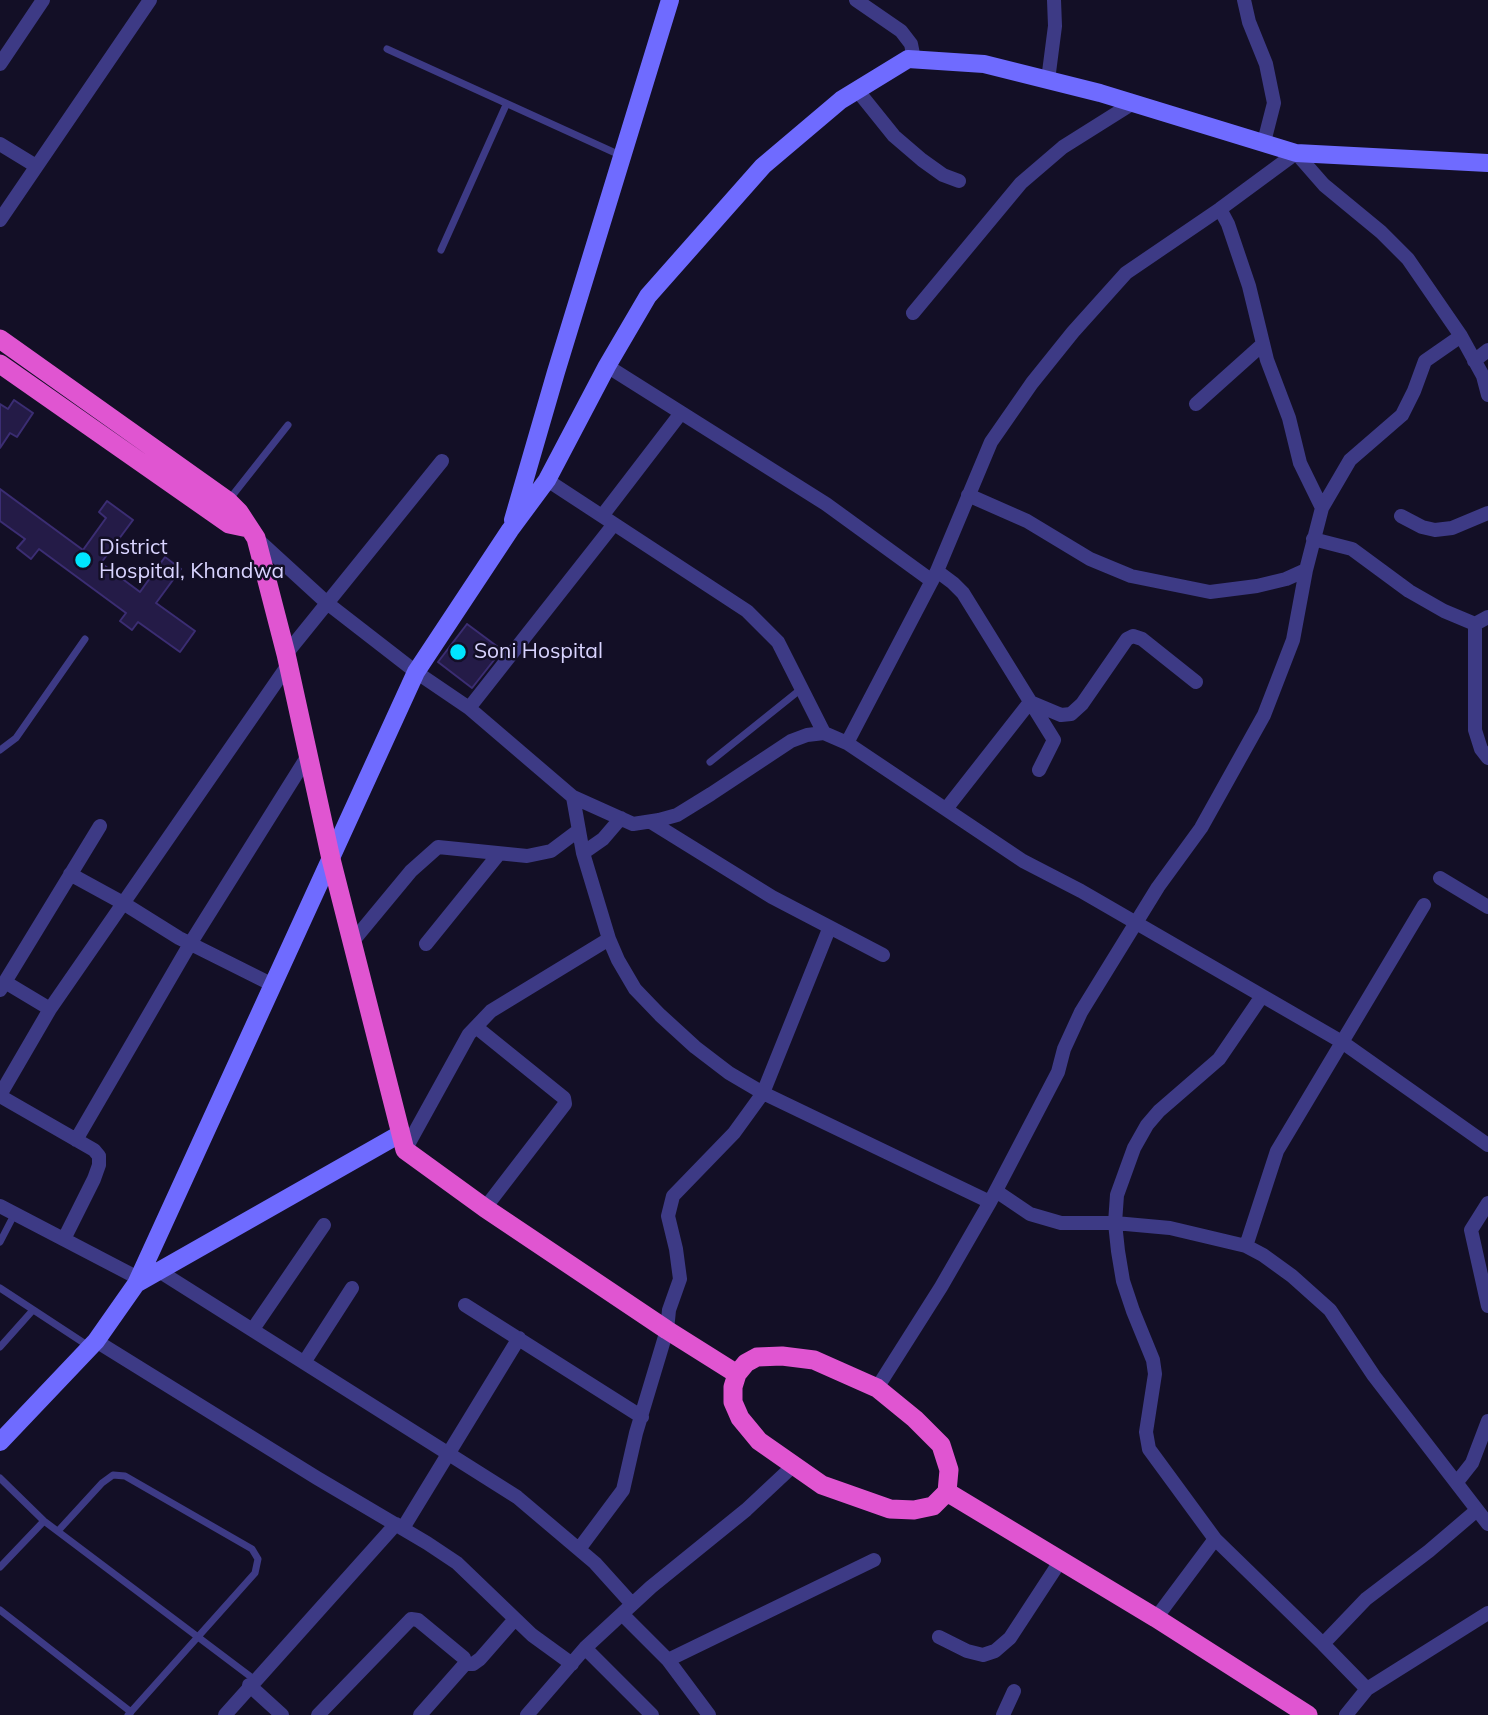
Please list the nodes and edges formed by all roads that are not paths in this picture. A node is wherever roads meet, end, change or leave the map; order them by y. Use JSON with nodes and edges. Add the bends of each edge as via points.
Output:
{"nodes":[{"id":1,"x":43,"y":0,"type":"edge"},
{"id":2,"x":150,"y":0,"type":"edge"},
{"id":3,"x":670,"y":0,"type":"edge"},
{"id":4,"x":856,"y":0,"type":"edge"},
{"id":5,"x":1054,"y":0,"type":"edge"},
{"id":6,"x":1244,"y":0,"type":"edge"},
{"id":7,"x":387,"y":49,"type":"dead end"},
{"id":8,"x":914,"y":59,"type":"junction"},
{"id":9,"x":0,"y":64,"type":"edge"},
{"id":10,"x":1048,"y":80,"type":"junction"},
{"id":11,"x":857,"y":90,"type":"junction"},
{"id":12,"x":1133,"y":103,"type":"junction"},
{"id":13,"x":506,"y":105,"type":"junction"},
{"id":14,"x":1264,"y":142,"type":"junction"},
{"id":15,"x":0,"y":144,"type":"edge"},
{"id":16,"x":1296,"y":153,"type":"junction"},
{"id":17,"x":623,"y":157,"type":"junction"},
{"id":18,"x":1488,"y":163,"type":"edge"},
{"id":19,"x":36,"y":166,"type":"junction"},
{"id":20,"x":959,"y":181,"type":"dead end"},
{"id":21,"x":1220,"y":209,"type":"junction"},
{"id":22,"x":0,"y":220,"type":"edge"},
{"id":23,"x":441,"y":250,"type":"dead end"},
{"id":24,"x":913,"y":313,"type":"dead end"},
{"id":25,"x":1461,"y":336,"type":"junction"},
{"id":26,"x":0,"y":339,"type":"edge"},
{"id":27,"x":1263,"y":344,"type":"junction"},
{"id":28,"x":1488,"y":350,"type":"edge"},
{"id":29,"x":1474,"y":361,"type":"junction"},
{"id":30,"x":0,"y":364,"type":"edge"},
{"id":31,"x":607,"y":366,"type":"junction"},
{"id":32,"x":1488,"y":395,"type":"edge"},
{"id":33,"x":1196,"y":404,"type":"dead end"},
{"id":34,"x":681,"y":413,"type":"junction"},
{"id":35,"x":288,"y":425,"type":"dead end"},
{"id":36,"x":442,"y":461,"type":"dead end"},
{"id":37,"x":547,"y":480,"type":"junction"},
{"id":38,"x":968,"y":495,"type":"junction"},
{"id":39,"x":228,"y":501,"type":"junction"},
{"id":40,"x":1322,"y":508,"type":"junction"},
{"id":41,"x":1488,"y":513,"type":"edge"},
{"id":42,"x":1401,"y":516,"type":"dead end"},
{"id":43,"x":608,"y":520,"type":"junction"},
{"id":44,"x":510,"y":530,"type":"junction"},
{"id":45,"x":252,"y":533,"type":"junction"},
{"id":46,"x":1313,"y":539,"type":"junction"},
{"id":47,"x":1306,"y":570,"type":"junction"},
{"id":48,"x":935,"y":576,"type":"junction"},
{"id":49,"x":327,"y":603,"type":"junction"},
{"id":50,"x":1481,"y":620,"type":"edge"},
{"id":51,"x":85,"y":639,"type":"dead end"},
{"id":52,"x":287,"y":659,"type":"junction"},
{"id":53,"x":416,"y":672,"type":"junction"},
{"id":54,"x":1196,"y":682,"type":"dead end"},
{"id":55,"x":801,"y":689,"type":"junction"},
{"id":56,"x":1030,"y":702,"type":"junction"},
{"id":57,"x":469,"y":708,"type":"junction"},
{"id":58,"x":824,"y":733,"type":"junction"},
{"id":59,"x":847,"y":743,"type":"junction"},
{"id":60,"x":0,"y":750,"type":"edge"},
{"id":61,"x":309,"y":754,"type":"junction"},
{"id":62,"x":1488,"y":758,"type":"edge"},
{"id":63,"x":710,"y":762,"type":"dead end"},
{"id":64,"x":1039,"y":770,"type":"dead end"},
{"id":65,"x":573,"y":797,"type":"junction"},
{"id":66,"x":946,"y":809,"type":"junction"},
{"id":67,"x":621,"y":818,"type":"junction"},
{"id":68,"x":651,"y":822,"type":"junction"},
{"id":69,"x":100,"y":826,"type":"dead end"},
{"id":70,"x":579,"y":830,"type":"junction"},
{"id":71,"x":583,"y":853,"type":"junction"},
{"id":72,"x":498,"y":855,"type":"junction"},
{"id":73,"x":331,"y":859,"type":"junction"},
{"id":74,"x":70,"y":874,"type":"junction"},
{"id":75,"x":1440,"y":878,"type":"dead end"},
{"id":76,"x":123,"y":903,"type":"junction"},
{"id":77,"x":1424,"y":905,"type":"dead end"},
{"id":78,"x":1488,"y":907,"type":"edge"},
{"id":79,"x":1138,"y":923,"type":"junction"},
{"id":80,"x":829,"y":929,"type":"junction"},
{"id":81,"x":609,"y":939,"type":"junction"},
{"id":82,"x":353,"y":941,"type":"junction"},
{"id":83,"x":190,"y":944,"type":"junction"},
{"id":84,"x":426,"y":944,"type":"dead end"},
{"id":85,"x":883,"y":955,"type":"dead end"},
{"id":86,"x":273,"y":985,"type":"junction"},
{"id":87,"x":2,"y":986,"type":"edge"},
{"id":88,"x":1262,"y":996,"type":"junction"},
{"id":89,"x":50,"y":1009,"type":"junction"},
{"id":90,"x":476,"y":1027,"type":"junction"},
{"id":91,"x":1342,"y":1042,"type":"junction"},
{"id":92,"x":763,"y":1093,"type":"junction"},
{"id":93,"x":0,"y":1096,"type":"edge"},
{"id":94,"x":76,"y":1140,"type":"junction"},
{"id":95,"x":402,"y":1142,"type":"junction"},
{"id":96,"x":1488,"y":1145,"type":"edge"},
{"id":97,"x":993,"y":1196,"type":"junction"},
{"id":98,"x":1488,"y":1203,"type":"edge"},
{"id":99,"x":0,"y":1206,"type":"edge"},
{"id":100,"x":485,"y":1208,"type":"junction"},
{"id":101,"x":15,"y":1213,"type":"junction"},
{"id":102,"x":1115,"y":1223,"type":"junction"},
{"id":103,"x":324,"y":1225,"type":"dead end"},
{"id":104,"x":64,"y":1239,"type":"junction"},
{"id":105,"x":0,"y":1242,"type":"edge"},
{"id":106,"x":1246,"y":1247,"type":"junction"},
{"id":107,"x":159,"y":1270,"type":"junction"},
{"id":108,"x":137,"y":1281,"type":"junction"},
{"id":109,"x":0,"y":1288,"type":"edge"},
{"id":110,"x":352,"y":1288,"type":"dead end"},
{"id":111,"x":465,"y":1305,"type":"dead end"},
{"id":112,"x":1488,"y":1306,"type":"edge"},
{"id":113,"x":33,"y":1310,"type":"junction"},
{"id":114,"x":253,"y":1329,"type":"junction"},
{"id":115,"x":667,"y":1331,"type":"junction"},
{"id":116,"x":519,"y":1338,"type":"junction"},
{"id":117,"x":93,"y":1344,"type":"junction"},
{"id":118,"x":0,"y":1347,"type":"edge"},
{"id":119,"x":304,"y":1361,"type":"junction"},
{"id":120,"x":737,"y":1374,"type":"junction"},
{"id":121,"x":877,"y":1388,"type":"junction"},
{"id":122,"x":642,"y":1416,"type":"junction"},
{"id":123,"x":1488,"y":1421,"type":"edge"},
{"id":124,"x":0,"y":1442,"type":"edge"},
{"id":125,"x":450,"y":1453,"type":"junction"},
{"id":126,"x":793,"y":1466,"type":"junction"},
{"id":127,"x":0,"y":1478,"type":"edge"},
{"id":128,"x":1457,"y":1482,"type":"junction"},
{"id":129,"x":947,"y":1492,"type":"junction"},
{"id":130,"x":1477,"y":1510,"type":"junction"},
{"id":131,"x":44,"y":1521,"type":"junction"},
{"id":132,"x":1488,"y":1524,"type":"edge"},
{"id":133,"x":399,"y":1526,"type":"junction"},
{"id":134,"x":58,"y":1531,"type":"junction"},
{"id":135,"x":1214,"y":1539,"type":"junction"},
{"id":136,"x":579,"y":1549,"type":"junction"},
{"id":137,"x":874,"y":1560,"type":"dead end"},
{"id":138,"x":1060,"y":1560,"type":"junction"},
{"id":139,"x":0,"y":1567,"type":"edge"},
{"id":140,"x":0,"y":1609,"type":"edge"},
{"id":141,"x":627,"y":1609,"type":"junction"},
{"id":142,"x":1488,"y":1613,"type":"edge"},
{"id":143,"x":1156,"y":1618,"type":"junction"},
{"id":144,"x":515,"y":1619,"type":"junction"},
{"id":145,"x":198,"y":1637,"type":"junction"},
{"id":146,"x":939,"y":1637,"type":"dead end"},
{"id":147,"x":1323,"y":1644,"type":"junction"},
{"id":148,"x":585,"y":1648,"type":"junction"},
{"id":149,"x":668,"y":1660,"type":"junction"},
{"id":150,"x":465,"y":1664,"type":"junction"},
{"id":151,"x":572,"y":1664,"type":"junction"},
{"id":152,"x":252,"y":1682,"type":"junction"},
{"id":153,"x":1367,"y":1689,"type":"junction"},
{"id":154,"x":1014,"y":1691,"type":"dead end"},
{"id":155,"x":130,"y":1714,"type":"edge"},
{"id":156,"x":225,"y":1715,"type":"edge"},
{"id":157,"x":282,"y":1715,"type":"edge"},
{"id":158,"x":318,"y":1715,"type":"edge"},
{"id":159,"x":420,"y":1715,"type":"edge"},
{"id":160,"x":527,"y":1715,"type":"edge"},
{"id":161,"x":652,"y":1715,"type":"edge"},
{"id":162,"x":709,"y":1715,"type":"edge"},
{"id":163,"x":1003,"y":1715,"type":"edge"},
{"id":164,"x":1308,"y":1715,"type":"edge"},
{"id":165,"x":1346,"y":1715,"type":"edge"}],
"edges":[{"from":1,"to":9,"type":"street"},
{"from":2,"to":19,"type":"street"},
{"from":3,"to":17,"type":"main road"},
{"from":4,"to":8,"type":"street","via":[[901,31],[911,44]]},
{"from":5,"to":10,"type":"street"},
{"from":6,"to":14,"type":"street","via":[[1274,103]]},
{"from":7,"to":13,"type":"lane"},
{"from":8,"to":10,"type":"main road","via":[[985,64]]},
{"from":8,"to":11,"type":"main road"},
{"from":10,"to":12,"type":"main road"},
{"from":11,"to":20,"type":"street","via":[[894,136],[943,175]]},
{"from":11,"to":31,"type":"main road","via":[[763,166],[648,296]]},
{"from":12,"to":14,"type":"main road"},
{"from":12,"to":24,"type":"street","via":[[1063,147],[1021,183]]},
{"from":13,"to":17,"type":"lane"},
{"from":13,"to":23,"type":"lane"},
{"from":14,"to":16,"type":"main road"},
{"from":15,"to":19,"type":"street"},
{"from":16,"to":18,"type":"main road"},
{"from":16,"to":21,"type":"street"},
{"from":16,"to":25,"type":"street","via":[[1324,185],[1408,258]]},
{"from":17,"to":44,"type":"main road"},
{"from":19,"to":22,"type":"street"},
{"from":21,"to":27,"type":"street","via":[[1249,286]]},
{"from":21,"to":38,"type":"street","via":[[1126,273],[1073,332],[991,442]]},
{"from":25,"to":29,"type":"street"},
{"from":25,"to":40,"type":"street","via":[[1425,360],[1402,415],[1350,460]]},
{"from":26,"to":39,"type":"highway"},
{"from":27,"to":33,"type":"street"},
{"from":27,"to":40,"type":"street","via":[[1300,463]]},
{"from":28,"to":29,"type":"street"},
{"from":29,"to":32,"type":"street"},
{"from":30,"to":45,"type":"highway","via":[[229,524]]},
{"from":31,"to":34,"type":"street"},
{"from":31,"to":37,"type":"main road"},
{"from":34,"to":43,"type":"street"},
{"from":34,"to":48,"type":"street"},
{"from":35,"to":39,"type":"lane"},
{"from":36,"to":49,"type":"street"},
{"from":37,"to":43,"type":"street"},
{"from":37,"to":44,"type":"main road"},
{"from":38,"to":47,"type":"street","via":[[1131,576],[1210,592],[1258,586]]},
{"from":38,"to":48,"type":"street"},
{"from":39,"to":45,"type":"highway"},
{"from":40,"to":46,"type":"street"},
{"from":41,"to":42,"type":"street","via":[[1435,530]]},
{"from":43,"to":55,"type":"street","via":[[747,611],[778,642]]},
{"from":43,"to":57,"type":"street"},
{"from":44,"to":53,"type":"main road"},
{"from":45,"to":49,"type":"street"},
{"from":45,"to":52,"type":"highway"},
{"from":46,"to":47,"type":"street"},
{"from":46,"to":50,"type":"street","via":[[1352,549],[1444,611]]},
{"from":47,"to":79,"type":"street","via":[[1293,640],[1264,715],[1201,828]]},
{"from":48,"to":56,"type":"street","via":[[963,593]]},
{"from":48,"to":59,"type":"street"},
{"from":49,"to":52,"type":"street"},
{"from":49,"to":53,"type":"street"},
{"from":50,"to":62,"type":"street","via":[[1475,730]]},
{"from":51,"to":60,"type":"lane","via":[[16,738]]},
{"from":52,"to":61,"type":"highway"},
{"from":52,"to":76,"type":"street"},
{"from":53,"to":57,"type":"street"},
{"from":53,"to":73,"type":"main road"},
{"from":54,"to":56,"type":"street","via":[[1133,636],[1071,714],[1061,715]]},
{"from":55,"to":58,"type":"street"},
{"from":55,"to":63,"type":"lane"},
{"from":56,"to":64,"type":"street","via":[[1054,740]]},
{"from":56,"to":66,"type":"street"},
{"from":57,"to":65,"type":"street"},
{"from":58,"to":59,"type":"street"},
{"from":58,"to":68,"type":"street","via":[[791,741],[677,815]]},
{"from":59,"to":66,"type":"street"},
{"from":61,"to":73,"type":"highway"},
{"from":61,"to":83,"type":"street"},
{"from":65,"to":67,"type":"street"},
{"from":65,"to":70,"type":"street"},
{"from":66,"to":79,"type":"street","via":[[1023,861]]},
{"from":67,"to":68,"type":"street","via":[[634,824]]},
{"from":67,"to":71,"type":"street"},
{"from":68,"to":80,"type":"street"},
{"from":69,"to":74,"type":"street"},
{"from":70,"to":71,"type":"street"},
{"from":70,"to":72,"type":"street","via":[[551,851]]},
{"from":71,"to":81,"type":"street"},
{"from":72,"to":82,"type":"street","via":[[445,846],[432,851]]},
{"from":72,"to":84,"type":"street"},
{"from":73,"to":82,"type":"highway"},
{"from":73,"to":86,"type":"main road"},
{"from":74,"to":76,"type":"street"},
{"from":74,"to":87,"type":"street"},
{"from":75,"to":78,"type":"street"},
{"from":76,"to":83,"type":"street"},
{"from":76,"to":89,"type":"street"},
{"from":77,"to":91,"type":"street"},
{"from":79,"to":88,"type":"street"},
{"from":79,"to":97,"type":"street","via":[[1082,1013],[1058,1072]]},
{"from":80,"to":85,"type":"street"},
{"from":80,"to":92,"type":"street"},
{"from":81,"to":90,"type":"street","via":[[491,1011]]},
{"from":81,"to":92,"type":"street","via":[[635,989],[660,1015],[721,1067]]},
{"from":82,"to":95,"type":"highway"},
{"from":83,"to":86,"type":"street"},
{"from":83,"to":94,"type":"street"},
{"from":86,"to":108,"type":"main road"},
{"from":87,"to":89,"type":"street"},
{"from":88,"to":91,"type":"street"},
{"from":88,"to":102,"type":"street","via":[[1219,1059],[1147,1125],[1123,1175]]},
{"from":89,"to":93,"type":"street"},
{"from":90,"to":95,"type":"street"},
{"from":90,"to":100,"type":"street","via":[[559,1094],[565,1104]]},
{"from":91,"to":96,"type":"street"},
{"from":91,"to":106,"type":"street","via":[[1277,1151]]},
{"from":92,"to":97,"type":"street"},
{"from":92,"to":115,"type":"street","via":[[734,1133],[673,1196],[668,1216],[680,1279]]},
{"from":93,"to":94,"type":"street"},
{"from":94,"to":104,"type":"street","via":[[94,1150],[99,1166]]},
{"from":95,"to":100,"type":"highway"},
{"from":95,"to":107,"type":"main road"},
{"from":97,"to":102,"type":"street","via":[[1061,1223]]},
{"from":97,"to":121,"type":"street"},
{"from":98,"to":112,"type":"street","via":[[1471,1230]]},
{"from":99,"to":101,"type":"street"},
{"from":100,"to":115,"type":"highway"},
{"from":101,"to":104,"type":"street"},
{"from":101,"to":105,"type":"lane"},
{"from":102,"to":106,"type":"street","via":[[1170,1228]]},
{"from":102,"to":135,"type":"street","via":[[1123,1281],[1153,1360],[1146,1432],[1149,1449]]},
{"from":103,"to":114,"type":"street"},
{"from":104,"to":108,"type":"street"},
{"from":106,"to":128,"type":"street","via":[[1292,1276],[1331,1310],[1374,1376]]},
{"from":107,"to":108,"type":"main road"},
{"from":107,"to":114,"type":"street"},
{"from":108,"to":117,"type":"main road"},
{"from":109,"to":113,"type":"lane"},
{"from":110,"to":119,"type":"street"},
{"from":111,"to":116,"type":"street"},
{"from":113,"to":117,"type":"lane"},
{"from":113,"to":118,"type":"lane"},
{"from":114,"to":119,"type":"street"},
{"from":115,"to":120,"type":"highway"},
{"from":115,"to":122,"type":"street"},
{"from":116,"to":122,"type":"street"},
{"from":116,"to":125,"type":"street"},
{"from":117,"to":124,"type":"main road"},
{"from":117,"to":133,"type":"street"},
{"from":119,"to":125,"type":"street"},
{"from":120,"to":121,"type":"highway","via":[[757,1357],[782,1356],[814,1360]]},
{"from":120,"to":126,"type":"highway","via":[[733,1402],[740,1418],[759,1441]]},
{"from":121,"to":129,"type":"highway","via":[[942,1446]]},
{"from":122,"to":136,"type":"street","via":[[622,1490]]},
{"from":123,"to":128,"type":"street","via":[[1472,1463]]},
{"from":125,"to":133,"type":"street"},
{"from":125,"to":136,"type":"street","via":[[517,1497]]},
{"from":126,"to":129,"type":"highway","via":[[822,1485],[890,1509],[933,1506]]},
{"from":126,"to":141,"type":"street"},
{"from":127,"to":131,"type":"lane"},
{"from":128,"to":130,"type":"street"},
{"from":129,"to":138,"type":"highway"},
{"from":130,"to":132,"type":"street"},
{"from":130,"to":147,"type":"street","via":[[1366,1599]]},
{"from":131,"to":134,"type":"lane"},
{"from":131,"to":139,"type":"lane"},
{"from":133,"to":144,"type":"street","via":[[457,1563]]},
{"from":133,"to":152,"type":"street"},
{"from":134,"to":145,"type":"lane"},
{"from":134,"to":145,"type":"lane","via":[[102,1482],[113,1475],[125,1476],[252,1549],[258,1559],[255,1573]]},
{"from":135,"to":143,"type":"street"},
{"from":135,"to":147,"type":"street"},
{"from":136,"to":141,"type":"street","via":[[595,1563]]},
{"from":137,"to":149,"type":"street"},
{"from":138,"to":143,"type":"highway"},
{"from":138,"to":146,"type":"street","via":[[1010,1638],[995,1651],[983,1655],[967,1651]]},
{"from":140,"to":155,"type":"lane"},
{"from":141,"to":148,"type":"street"},
{"from":141,"to":149,"type":"street"},
{"from":142,"to":153,"type":"street"},
{"from":143,"to":164,"type":"highway"},
{"from":144,"to":150,"type":"street","via":[[480,1659]]},
{"from":144,"to":151,"type":"street"},
{"from":145,"to":152,"type":"lane"},
{"from":145,"to":155,"type":"lane"},
{"from":147,"to":153,"type":"street"},
{"from":148,"to":151,"type":"street"},
{"from":148,"to":161,"type":"street"},
{"from":149,"to":162,"type":"street"},
{"from":150,"to":158,"type":"street","via":[[455,1650],[411,1619]]},
{"from":150,"to":159,"type":"street"},
{"from":151,"to":160,"type":"street"},
{"from":152,"to":156,"type":"street"},
{"from":152,"to":157,"type":"street"},
{"from":153,"to":165,"type":"street"},
{"from":154,"to":163,"type":"street"}]}
